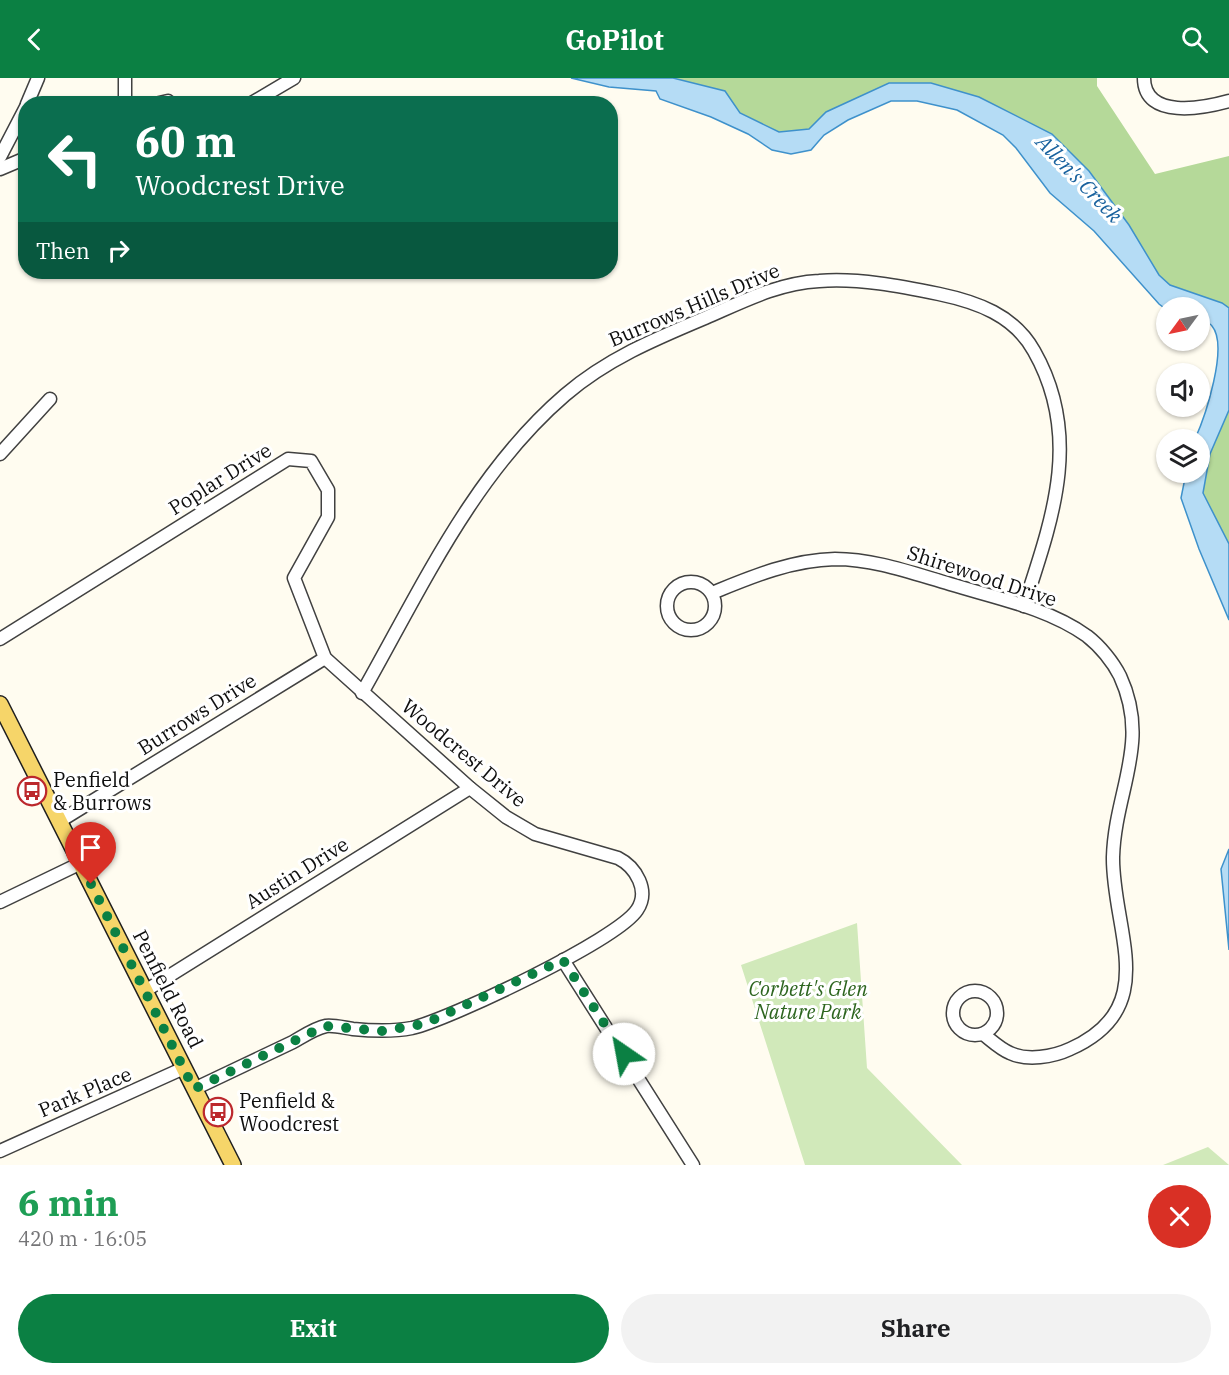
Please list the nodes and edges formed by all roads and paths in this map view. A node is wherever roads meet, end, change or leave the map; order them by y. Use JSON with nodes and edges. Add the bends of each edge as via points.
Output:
{"nodes":[{"id":1,"x":38,"y":78,"type":"edge"},
{"id":2,"x":125,"y":78,"type":"edge"},
{"id":3,"x":294,"y":78,"type":"edge"},
{"id":4,"x":1144,"y":78,"type":"edge"},
{"id":5,"x":31,"y":96,"type":"edge"},
{"id":6,"x":126,"y":96,"type":"edge"},
{"id":7,"x":264,"y":96,"type":"edge"},
{"id":8,"x":1229,"y":100,"type":"edge"},
{"id":9,"x":18,"y":125,"type":"edge"},
{"id":10,"x":0,"y":157,"type":"edge"},
{"id":11,"x":18,"y":161,"type":"edge"},
{"id":12,"x":0,"y":169,"type":"edge"},
{"id":13,"x":50,"y":399,"type":"dead end"},
{"id":14,"x":0,"y":454,"type":"edge"},
{"id":15,"x":712,"y":593,"type":"junction"},
{"id":16,"x":1023,"y":606,"type":"junction"},
{"id":17,"x":0,"y":639,"type":"edge"},
{"id":18,"x":325,"y":658,"type":"junction"},
{"id":19,"x":362,"y":693,"type":"junction"},
{"id":20,"x":0,"y":704,"type":"edge"},
{"id":21,"x":470,"y":788,"type":"junction"},
{"id":22,"x":60,"y":821,"type":"junction"},
{"id":23,"x":81,"y":863,"type":"junction"},
{"id":24,"x":0,"y":902,"type":"edge"},
{"id":25,"x":563,"y":960,"type":"junction"},
{"id":26,"x":145,"y":991,"type":"junction"},
{"id":27,"x":983,"y":1034,"type":"dead end"},
{"id":28,"x":184,"y":1068,"type":"junction"},
{"id":29,"x":194,"y":1089,"type":"junction"},
{"id":30,"x":0,"y":1151,"type":"edge"},
{"id":31,"x":233,"y":1165,"type":"edge"},
{"id":32,"x":693,"y":1165,"type":"edge"}],
"edges":[{"from":1,"to":5,"type":"street"},
{"from":2,"to":6,"type":"street"},
{"from":3,"to":7,"type":"street"},
{"from":4,"to":8,"type":"street","via":[[1152,98],[1166,107],[1198,108]]},
{"from":9,"to":10,"type":"street"},
{"from":11,"to":12,"type":"street"},
{"from":13,"to":14,"type":"street"},
{"from":15,"to":15,"type":"street","via":[[714,616],[703,627],[680,628],[669,616],[667,600],[683,583],[699,583]]},
{"from":15,"to":16,"type":"street","name":"Shirewood Drive","via":[[771,570],[842,560],[882,565]]},
{"from":16,"to":19,"type":"street","name":"Burrows Hills Drive","via":[[1056,504],[1060,471],[1054,404],[1046,375],[1022,333],[996,313],[958,298],[904,286],[849,280],[796,284],[766,292],[654,339],[609,362],[565,395],[516,444],[473,499]]},
{"from":16,"to":27,"type":"street","name":"Shirewood Drive","via":[[1087,636],[1105,653],[1119,674],[1133,714],[1134,736],[1118,811],[1113,859],[1128,958],[1127,979],[1111,1019],[1091,1038],[1068,1051],[1030,1057],[1010,1053]]},
{"from":17,"to":18,"type":"street","name":"Poplar Drive","via":[[288,459],[311,461],[328,490],[328,517],[294,578]]},
{"from":18,"to":19,"type":"street","name":"Woodcrest Drive"},
{"from":18,"to":22,"type":"street","name":"Burrows Drive"},
{"from":19,"to":21,"type":"street","name":"Woodcrest Drive"},
{"from":20,"to":22,"type":"main road","name":"Penfield Road"},
{"from":21,"to":25,"type":"street","name":"Woodcrest Drive","via":[[527,830],[618,858],[627,862],[637,876],[641,902],[632,916]]},
{"from":21,"to":26,"type":"street","name":"Austin Drive"},
{"from":22,"to":23,"type":"main road","name":"Penfield Road"},
{"from":23,"to":24,"type":"street"},
{"from":23,"to":26,"type":"main road","name":"Penfield Road"},
{"from":25,"to":29,"type":"street","name":"Woodcrest Drive","via":[[424,1024],[382,1031],[325,1026]]},
{"from":25,"to":32,"type":"street"},
{"from":26,"to":28,"type":"main road","name":"Penfield Road"},
{"from":28,"to":29,"type":"main road","name":"Penfield Road"},
{"from":28,"to":30,"type":"street","name":"Park Place"},
{"from":29,"to":31,"type":"main road","name":"Penfield Road"}]}
